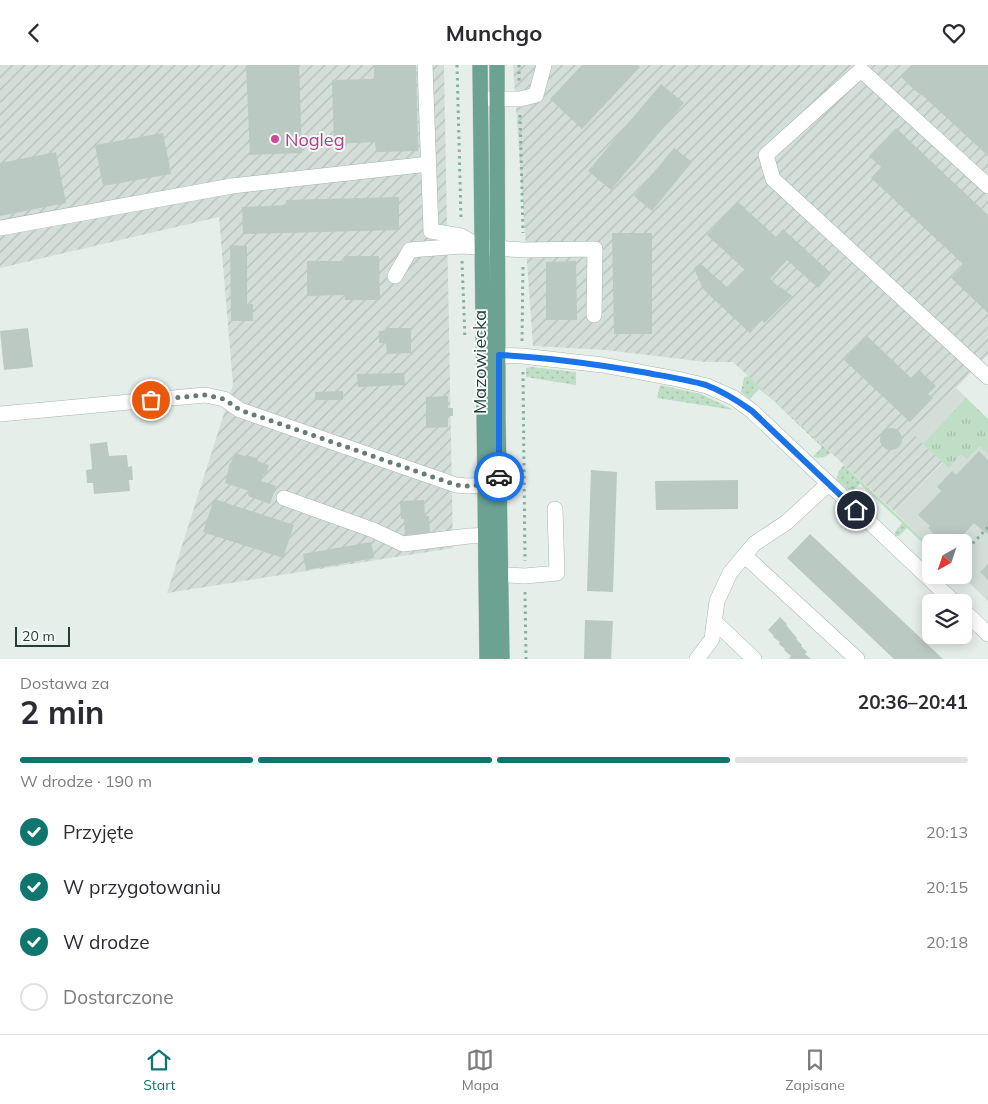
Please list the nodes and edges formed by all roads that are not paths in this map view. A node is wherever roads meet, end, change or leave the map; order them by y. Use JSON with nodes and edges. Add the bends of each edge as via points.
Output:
{"nodes":[{"id":1,"x":425,"y":65,"type":"edge"},
{"id":2,"x":480,"y":65,"type":"edge"},
{"id":3,"x":497,"y":65,"type":"edge"},
{"id":4,"x":544,"y":65,"type":"edge"},
{"id":5,"x":480,"y":99,"type":"junction"},
{"id":6,"x":497,"y":99,"type":"junction"},
{"id":7,"x":429,"y":164,"type":"junction"},
{"id":8,"x":988,"y":186,"type":"edge"},
{"id":9,"x":0,"y":228,"type":"edge"},
{"id":10,"x":461,"y":241,"type":"junction"},
{"id":11,"x":482,"y":248,"type":"junction"},
{"id":12,"x":498,"y":249,"type":"junction"},
{"id":13,"x":395,"y":277,"type":"dead end"},
{"id":14,"x":594,"y":315,"type":"dead end"},
{"id":15,"x":483,"y":355,"type":"junction"},
{"id":16,"x":499,"y":355,"type":"junction"},
{"id":17,"x":988,"y":377,"type":"edge"},
{"id":18,"x":0,"y":414,"type":"edge"},
{"id":19,"x":492,"y":484,"type":"junction"},
{"id":20,"x":828,"y":484,"type":"junction"},
{"id":21,"x":284,"y":498,"type":"dead end"},
{"id":22,"x":555,"y":509,"type":"dead end"},
{"id":23,"x":494,"y":536,"type":"junction"},
{"id":24,"x":744,"y":556,"type":"junction"},
{"id":25,"x":487,"y":574,"type":"junction"},
{"id":26,"x":502,"y":574,"type":"junction"},
{"id":27,"x":944,"y":594,"type":"edge"},
{"id":28,"x":972,"y":619,"type":"edge"},
{"id":29,"x":714,"y":621,"type":"junction"},
{"id":30,"x":988,"y":634,"type":"edge"},
{"id":31,"x":487,"y":659,"type":"edge"},
{"id":32,"x":502,"y":659,"type":"edge"},
{"id":33,"x":697,"y":659,"type":"edge"},
{"id":34,"x":754,"y":659,"type":"edge"},
{"id":35,"x":857,"y":659,"type":"edge"}],
"edges":[{"from":1,"to":7,"type":"street"},
{"from":2,"to":5,"type":"main road","name":"Mazowiecka"},
{"from":3,"to":6,"type":"main road","name":"Mazowiecka"},
{"from":4,"to":6,"type":"street","via":[[536,95]]},
{"from":5,"to":6,"type":"street"},
{"from":5,"to":11,"type":"main road","name":"Mazowiecka"},
{"from":6,"to":12,"type":"main road","name":"Mazowiecka"},
{"from":7,"to":9,"type":"street","via":[[232,186]]},
{"from":7,"to":10,"type":"street","via":[[431,231]]},
{"from":8,"to":17,"type":"street","via":[[861,70],[766,155],[773,179]]},
{"from":10,"to":11,"type":"street"},
{"from":10,"to":13,"type":"street","via":[[410,250]]},
{"from":11,"to":12,"type":"street"},
{"from":11,"to":15,"type":"main road","name":"Mazowiecka"},
{"from":12,"to":14,"type":"street","via":[[596,249]]},
{"from":12,"to":16,"type":"main road","name":"Mazowiecka"},
{"from":15,"to":16,"type":"street"},
{"from":15,"to":19,"type":"main road","name":"Mazowiecka"},
{"from":16,"to":19,"type":"main road","name":"Mazowiecka"},
{"from":16,"to":20,"type":"street","via":[[603,365],[707,386],[752,411]]},
{"from":18,"to":19,"type":"street","via":[[205,395],[224,399],[240,410],[456,485]]},
{"from":19,"to":23,"type":"main road","name":"Mazowiecka"},
{"from":20,"to":24,"type":"street"},
{"from":20,"to":27,"type":"street"},
{"from":21,"to":23,"type":"street","via":[[373,530],[403,545],[468,536]]},
{"from":22,"to":26,"type":"street","via":[[557,573]]},
{"from":23,"to":25,"type":"main road","name":"Mazowiecka"},
{"from":23,"to":26,"type":"main road","name":"Mazowiecka"},
{"from":24,"to":29,"type":"street","via":[[730,573],[716,601]]},
{"from":24,"to":35,"type":"street"},
{"from":25,"to":26,"type":"street"},
{"from":25,"to":31,"type":"main road","name":"Mazowiecka"},
{"from":26,"to":32,"type":"main road","name":"Mazowiecka"},
{"from":28,"to":30,"type":"street"},
{"from":29,"to":33,"type":"street","via":[[712,639]]},
{"from":29,"to":34,"type":"street"}]}
